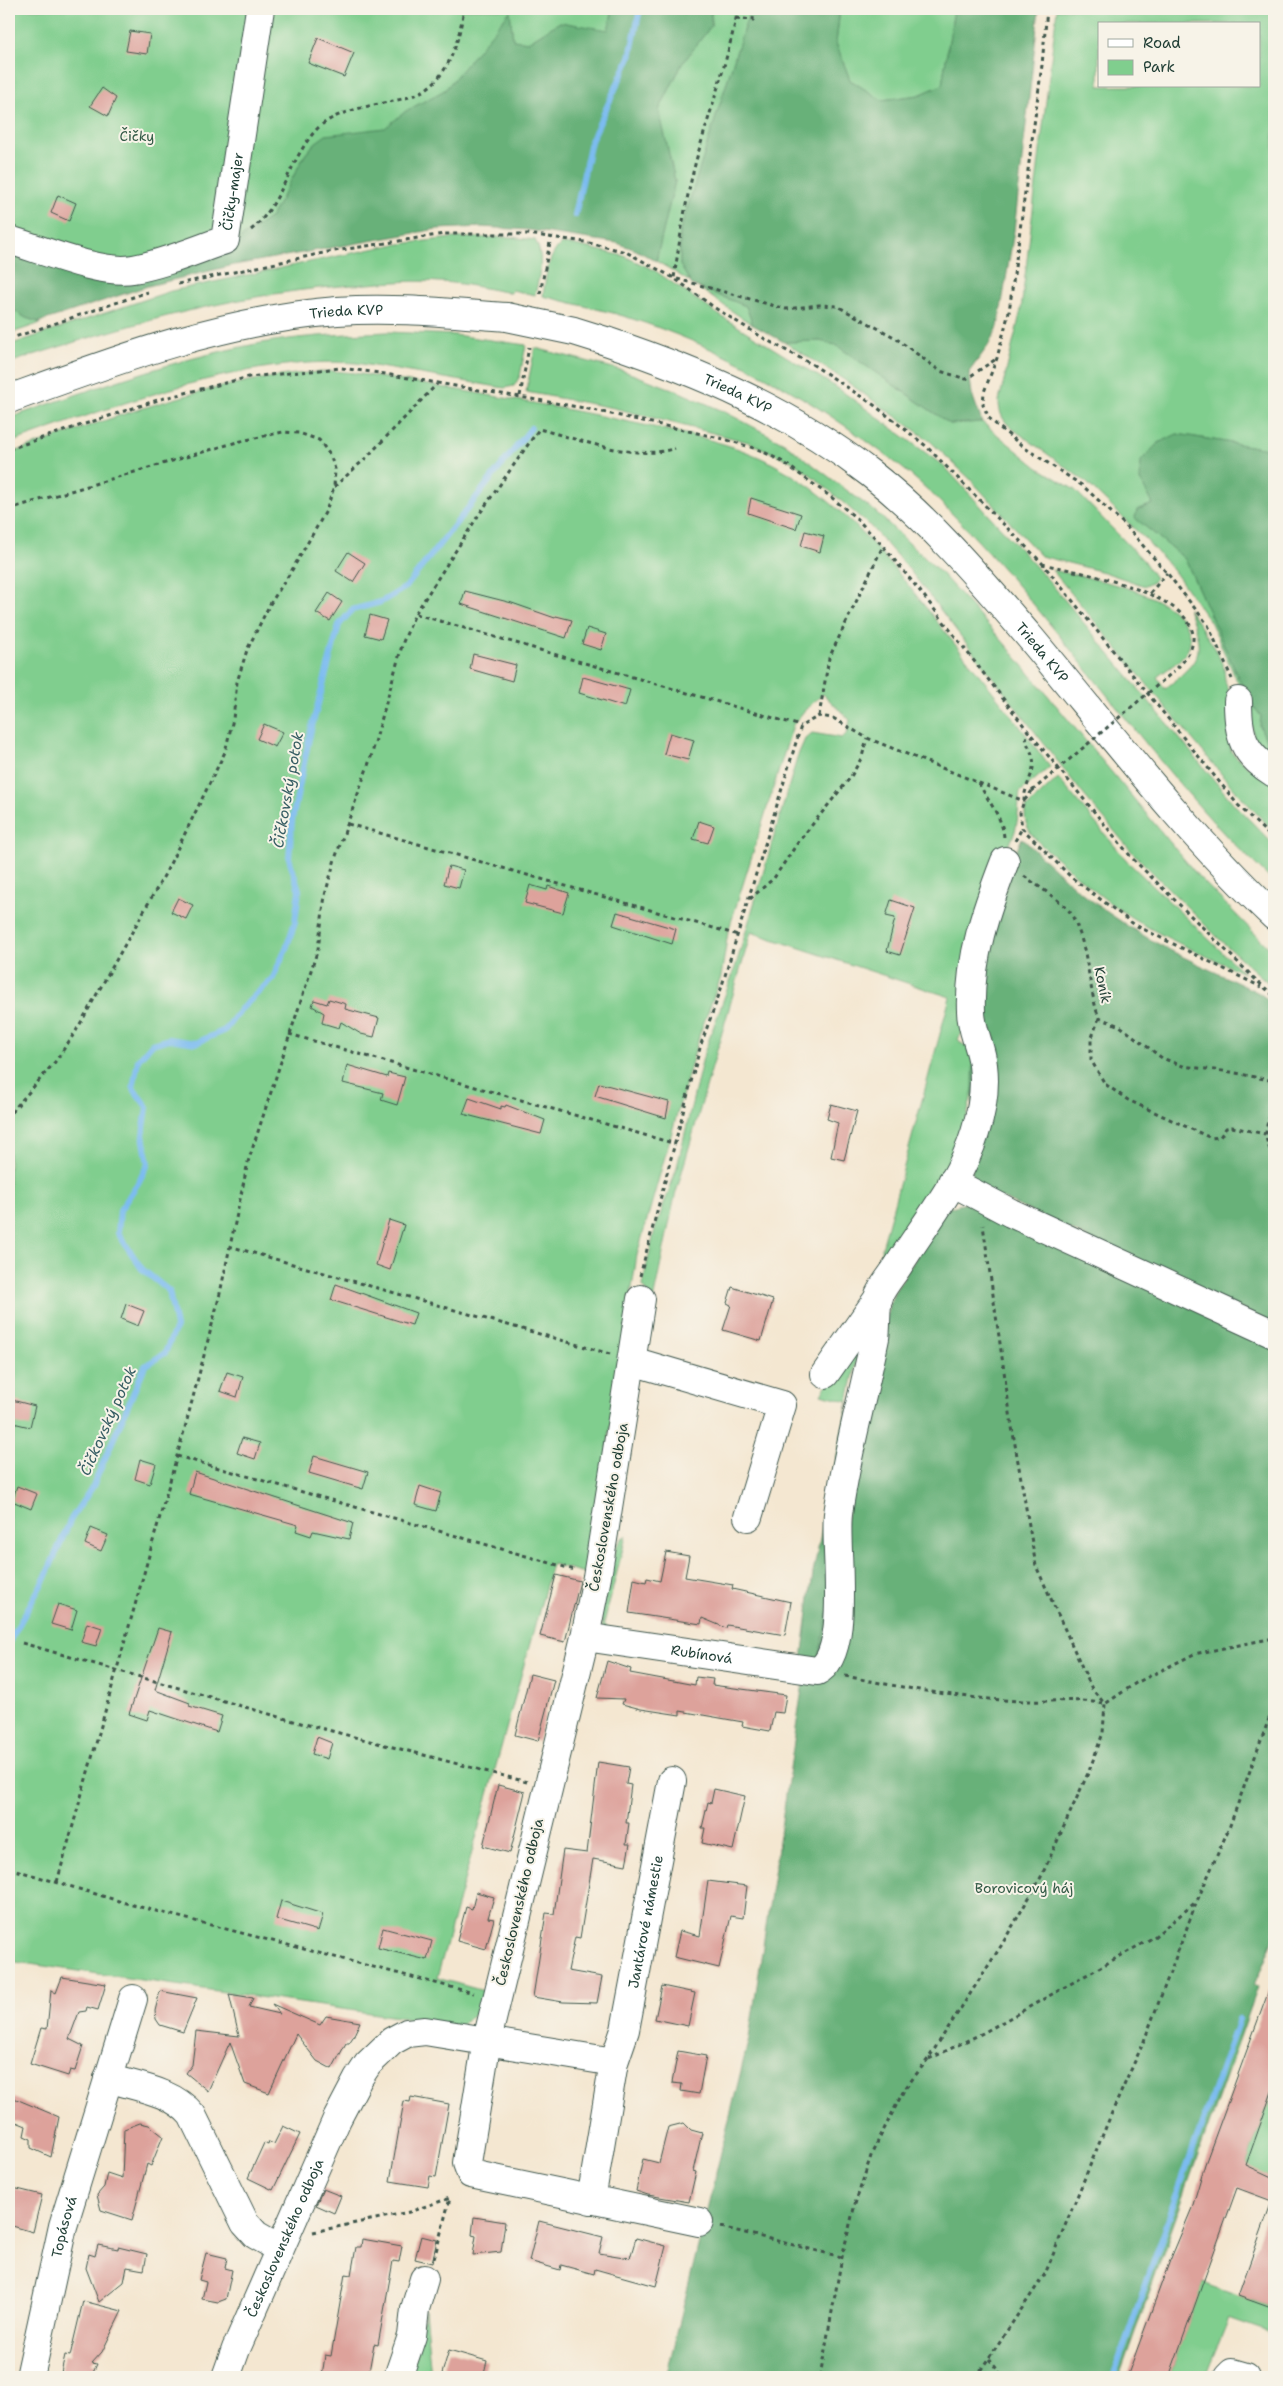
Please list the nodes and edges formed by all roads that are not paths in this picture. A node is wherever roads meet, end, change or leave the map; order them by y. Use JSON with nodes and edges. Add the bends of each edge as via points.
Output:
{"nodes":[{"id":1,"x":260,"y":9,"type":"edge"},
{"id":2,"x":9,"y":240,"type":"edge"},
{"id":3,"x":9,"y":399,"type":"edge"},
{"id":4,"x":1238,"y":701,"type":"road end"},
{"id":5,"x":1274,"y":773,"type":"edge"},
{"id":6,"x":1005,"y":861,"type":"road end"},
{"id":7,"x":1274,"y":916,"type":"edge"},
{"id":8,"x":952,"y":1182,"type":"junction"},
{"id":9,"x":879,"y":1297,"type":"junction"},
{"id":10,"x":641,"y":1298,"type":"road end"},
{"id":11,"x":1274,"y":1334,"type":"edge"},
{"id":12,"x":632,"y":1361,"type":"junction"},
{"id":13,"x":825,"y":1374,"type":"dead end"},
{"id":14,"x":748,"y":1518,"type":"dead end"},
{"id":15,"x":584,"y":1637,"type":"junction"},
{"id":16,"x":672,"y":1781,"type":"dead end"},
{"id":17,"x":133,"y":1999,"type":"dead end"},
{"id":18,"x":487,"y":2040,"type":"junction"},
{"id":19,"x":614,"y":2062,"type":"junction"},
{"id":20,"x":108,"y":2078,"type":"junction"},
{"id":21,"x":591,"y":2200,"type":"junction"},
{"id":22,"x":699,"y":2222,"type":"road end"},
{"id":23,"x":282,"y":2241,"type":"junction"},
{"id":24,"x":424,"y":2279,"type":"road end"},
{"id":25,"x":30,"y":2377,"type":"edge"},
{"id":26,"x":226,"y":2377,"type":"edge"},
{"id":27,"x":398,"y":2377,"type":"edge"},
{"id":28,"x":1228,"y":2377,"type":"edge"},
{"id":29,"x":1246,"y":2377,"type":"edge"}],
"edges":[{"from":1,"to":2,"type":"street","name":"Čičky-majer","via":[[225,240],[131,270],[89,264]]},
{"from":3,"to":7,"type":"street","name":"Trieda KVP","bridge":true,"via":[[165,344],[220,329],[337,311],[403,309],[507,317],[574,331],[710,378],[762,404],[837,449],[936,530],[1238,882]]},
{"from":4,"to":5,"type":"street","via":[[1238,726],[1243,742],[1251,755]]},
{"from":6,"to":8,"type":"street","via":[[982,922],[974,961],[970,1010],[983,1064],[984,1096],[975,1133]]},
{"from":8,"to":9,"type":"street"},
{"from":8,"to":11,"type":"street","via":[[1011,1213]]},
{"from":9,"to":13,"type":"street"},
{"from":9,"to":15,"type":"street","name":"Rubínová","via":[[876,1330],[838,1514],[840,1605],[838,1627],[824,1668],[818,1671]]},
{"from":10,"to":12,"type":"street","name":"Československého odboja"},
{"from":12,"to":14,"type":"street","via":[[782,1405]]},
{"from":12,"to":15,"type":"street","name":"Československého odboja"},
{"from":15,"to":18,"type":"street","name":"Československého odboja"},
{"from":16,"to":19,"type":"street","name":"Jantárové námestie","via":[[625,2030]]},
{"from":17,"to":20,"type":"street","name":"Topásová"},
{"from":18,"to":19,"type":"street"},
{"from":18,"to":21,"type":"street","via":[[467,2163],[471,2174]]},
{"from":18,"to":23,"type":"street","name":"Československého odboja","via":[[425,2032],[407,2033],[378,2053],[358,2079],[337,2119]]},
{"from":19,"to":21,"type":"street","name":"Jantárové námestie"},
{"from":20,"to":23,"type":"street","via":[[174,2099],[184,2106],[192,2115],[245,2223],[256,2235]]},
{"from":20,"to":25,"type":"street","name":"Topásová","via":[[63,2226]]},
{"from":21,"to":22,"type":"street"},
{"from":23,"to":26,"type":"street","name":"Československého odboja"},
{"from":24,"to":27,"type":"street","via":[[415,2309],[412,2336]]},
{"from":28,"to":29,"type":"street","via":[[1232,2373]]}]}
